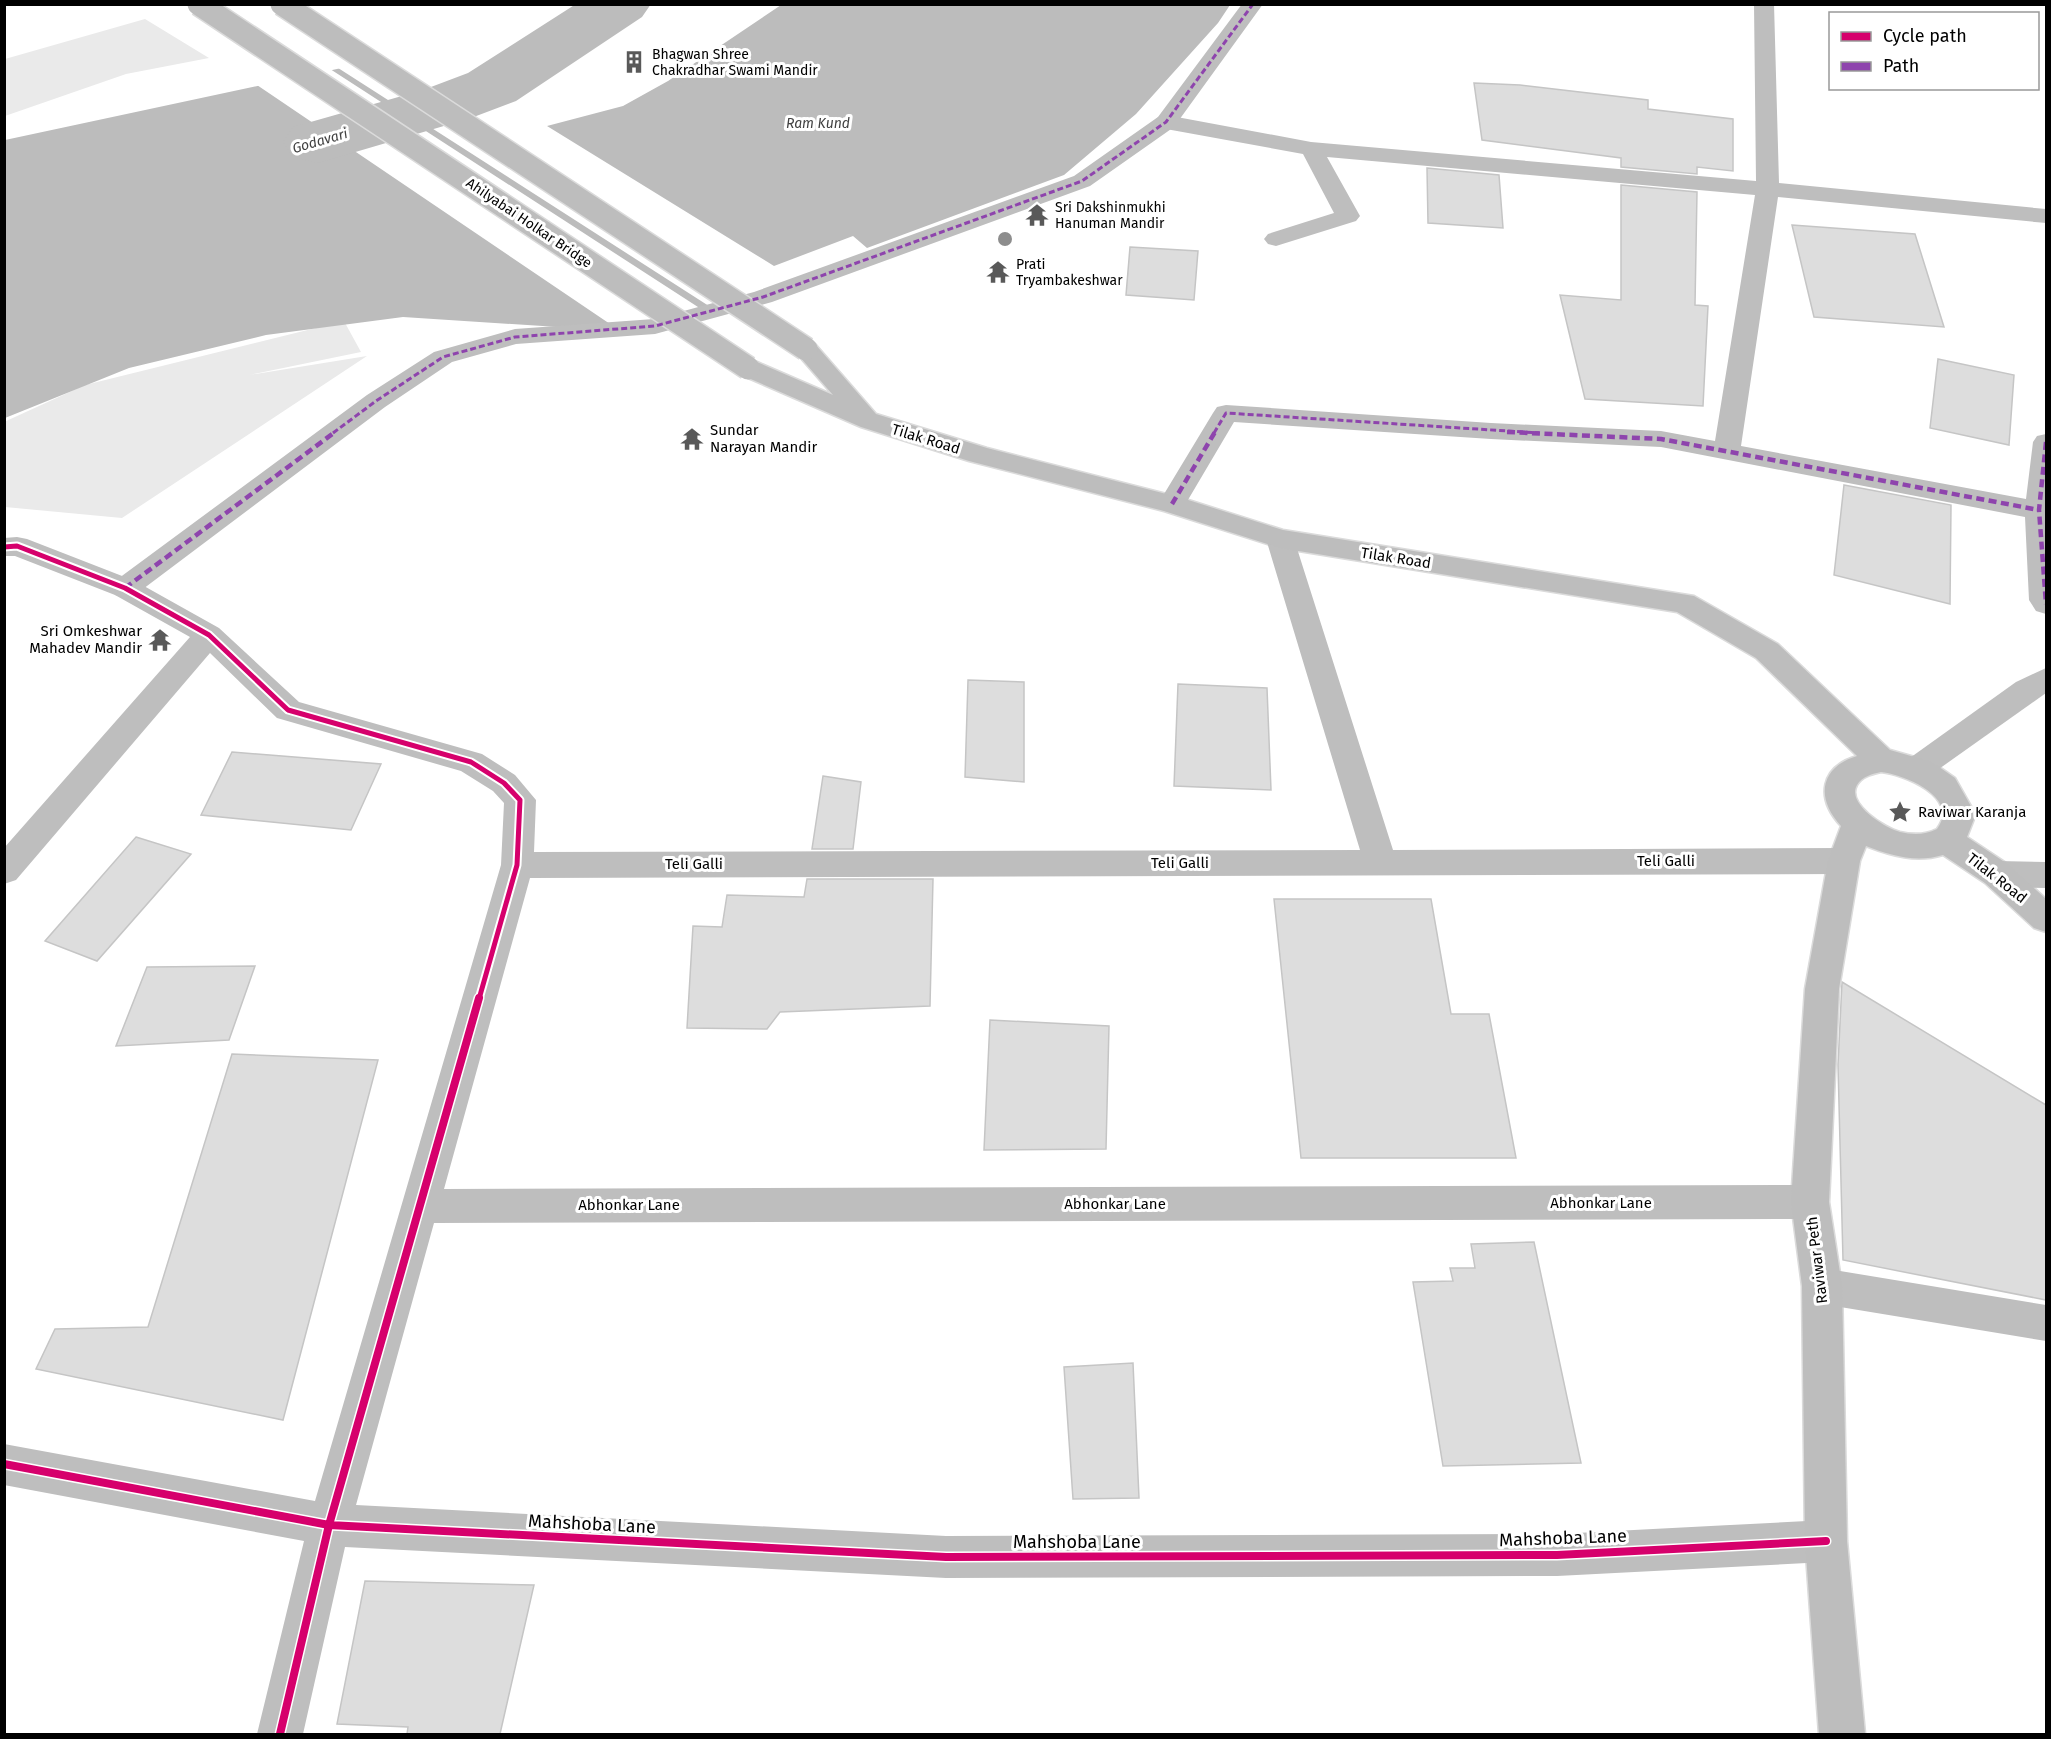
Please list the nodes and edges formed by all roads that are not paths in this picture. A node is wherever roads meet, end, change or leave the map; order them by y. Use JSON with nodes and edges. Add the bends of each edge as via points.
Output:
{"nodes":[{"id":1,"x":199,"y":4,"type":"edge"},
{"id":2,"x":282,"y":4,"type":"edge"},
{"id":3,"x":1252,"y":4,"type":"edge"},
{"id":4,"x":1764,"y":4,"type":"edge"},
{"id":5,"x":1166,"y":122,"type":"junction"},
{"id":6,"x":1311,"y":149,"type":"junction"},
{"id":7,"x":1768,"y":189,"type":"junction"},
{"id":8,"x":2046,"y":216,"type":"edge"},
{"id":9,"x":1276,"y":239,"type":"dead end"},
{"id":10,"x":870,"y":421,"type":"junction"},
{"id":11,"x":2046,"y":442,"type":"edge"},
{"id":12,"x":1728,"y":452,"type":"junction"},
{"id":13,"x":1172,"y":504,"type":"junction"},
{"id":14,"x":2039,"y":510,"type":"junction"},
{"id":15,"x":1280,"y":539,"type":"junction"},
{"id":16,"x":4,"y":547,"type":"edge"},
{"id":17,"x":125,"y":588,"type":"junction"},
{"id":18,"x":2046,"y":604,"type":"edge"},
{"id":19,"x":209,"y":635,"type":"junction"},
{"id":20,"x":2046,"y":679,"type":"edge"},
{"id":21,"x":1881,"y":760,"type":"junction"},
{"id":22,"x":1917,"y":768,"type":"junction"},
{"id":23,"x":1857,"y":825,"type":"junction"},
{"id":24,"x":1946,"y":840,"type":"junction"},
{"id":25,"x":1844,"y":861,"type":"junction"},
{"id":26,"x":1380,"y":862,"type":"junction"},
{"id":27,"x":517,"y":865,"type":"junction"},
{"id":28,"x":4,"y":871,"type":"edge"},
{"id":29,"x":1997,"y":874,"type":"junction"},
{"id":30,"x":2046,"y":876,"type":"edge"},
{"id":31,"x":2046,"y":919,"type":"edge"},
{"id":32,"x":1810,"y":1202,"type":"junction"},
{"id":33,"x":420,"y":1206,"type":"junction"},
{"id":34,"x":1822,"y":1286,"type":"junction"},
{"id":35,"x":2046,"y":1323,"type":"edge"},
{"id":36,"x":4,"y":1464,"type":"edge"},
{"id":37,"x":328,"y":1525,"type":"junction"},
{"id":38,"x":1826,"y":1541,"type":"junction"},
{"id":39,"x":280,"y":1734,"type":"edge"},
{"id":40,"x":1842,"y":1734,"type":"edge"}],
"edges":[{"from":1,"to":10,"type":"main road","name":"Ahilyabai Holkar Bridge","bridge":true,"via":[[748,368]]},
{"from":2,"to":10,"type":"main road","bridge":true,"via":[[806,349]]},
{"from":3,"to":5,"type":"street"},
{"from":4,"to":7,"type":"street"},
{"from":5,"to":6,"type":"street"},
{"from":5,"to":17,"type":"street","via":[[1082,182],[763,297],[655,326],[515,338],[443,357],[376,401]]},
{"from":6,"to":7,"type":"street"},
{"from":6,"to":9,"type":"street","via":[[1348,216]]},
{"from":7,"to":8,"type":"street"},
{"from":7,"to":12,"type":"street"},
{"from":10,"to":13,"type":"main road","name":"Tilak Road","via":[[979,455]]},
{"from":11,"to":14,"type":"street"},
{"from":12,"to":13,"type":"street","via":[[1662,439],[1226,413]]},
{"from":12,"to":14,"type":"street"},
{"from":13,"to":15,"type":"main road","name":"Tilak Road"},
{"from":14,"to":18,"type":"street"},
{"from":15,"to":21,"type":"main road","name":"Tilak Road","via":[[1684,603],[1767,651]]},
{"from":15,"to":26,"type":"street"},
{"from":16,"to":17,"type":"street","via":[[17,546]]},
{"from":17,"to":19,"type":"street"},
{"from":19,"to":27,"type":"street","via":[[288,710],[471,762],[504,783],[520,800]]},
{"from":19,"to":28,"type":"street"},
{"from":20,"to":22,"type":"street"},
{"from":21,"to":22,"type":"main road"},
{"from":21,"to":23,"type":"main road","via":[[1863,763],[1840,782],[1839,796]]},
{"from":22,"to":24,"type":"main road","via":[[1935,778],[1956,804],[1955,830]]},
{"from":23,"to":24,"type":"main road","via":[[1893,844],[1931,846]]},
{"from":23,"to":25,"type":"main road","name":"Raviwar Peth"},
{"from":24,"to":29,"type":"main road","name":"Tilak Road"},
{"from":25,"to":26,"type":"street","name":"Teli Galli"},
{"from":25,"to":32,"type":"main road","name":"Raviwar Peth","via":[[1822,989]]},
{"from":26,"to":27,"type":"street","name":"Teli Galli"},
{"from":27,"to":33,"type":"street"},
{"from":29,"to":30,"type":"street"},
{"from":29,"to":31,"type":"main road","name":"Tilak Road"},
{"from":32,"to":33,"type":"street","name":"Abhonkar Lane"},
{"from":32,"to":34,"type":"main road","name":"Raviwar Peth"},
{"from":33,"to":37,"type":"street"},
{"from":34,"to":35,"type":"street"},
{"from":34,"to":38,"type":"main road","name":"Raviwar Peth"},
{"from":36,"to":37,"type":"street","name":"Mahshoba Lane"},
{"from":37,"to":38,"type":"street","name":"Mahshoba Lane","via":[[946,1557],[1557,1555]]},
{"from":37,"to":39,"type":"street"},
{"from":38,"to":40,"type":"main road","name":"Raviwar Peth"}]}
